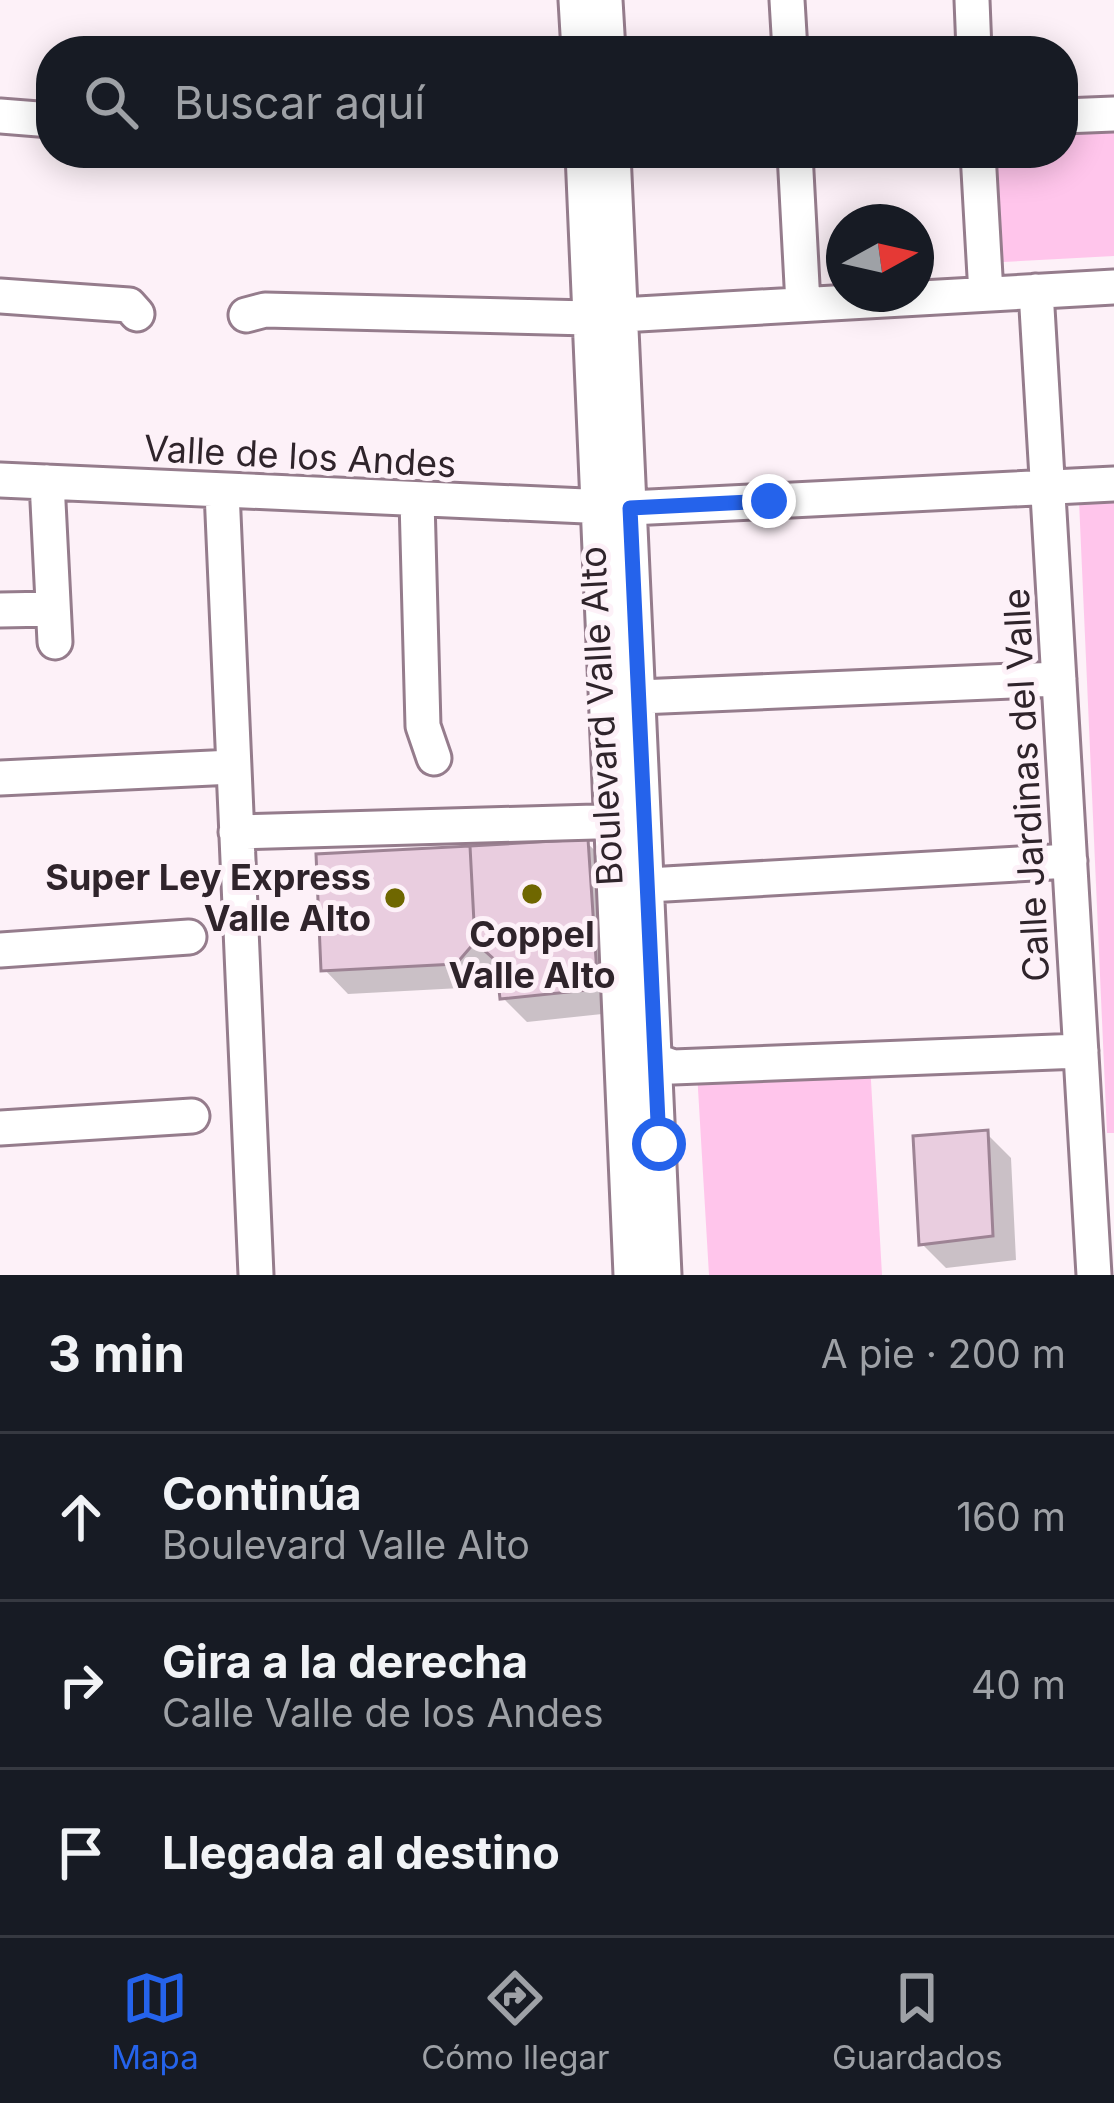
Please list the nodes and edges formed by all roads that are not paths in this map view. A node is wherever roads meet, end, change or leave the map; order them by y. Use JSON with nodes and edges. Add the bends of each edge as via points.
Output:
{"nodes":[{"id":1,"x":576,"y":0,"type":"edge"},
{"id":2,"x":605,"y":0,"type":"edge"},
{"id":3,"x":787,"y":0,"type":"edge"},
{"id":4,"x":972,"y":0,"type":"edge"},
{"id":5,"x":578,"y":36,"type":"edge"},
{"id":6,"x":607,"y":36,"type":"edge"},
{"id":7,"x":789,"y":36,"type":"edge"},
{"id":8,"x":973,"y":36,"type":"edge"},
{"id":9,"x":1114,"y":113,"type":"edge"},
{"id":10,"x":1078,"y":115,"type":"edge"},
{"id":11,"x":0,"y":116,"type":"edge"},
{"id":12,"x":36,"y":119,"type":"edge"},
{"id":13,"x":585,"y":168,"type":"edge"},
{"id":14,"x":612,"y":168,"type":"edge"},
{"id":15,"x":796,"y":168,"type":"edge"},
{"id":16,"x":979,"y":168,"type":"edge"},
{"id":17,"x":1114,"y":287,"type":"edge"},
{"id":18,"x":1036,"y":291,"type":"junction"},
{"id":19,"x":986,"y":294,"type":"junction"},
{"id":20,"x":0,"y":296,"type":"edge"},
{"id":21,"x":803,"y":304,"type":"junction"},
{"id":22,"x":137,"y":314,"type":"dead end"},
{"id":23,"x":246,"y":315,"type":"dead end"},
{"id":24,"x":605,"y":316,"type":"junction"},
{"id":25,"x":0,"y":480,"type":"edge"},
{"id":26,"x":47,"y":482,"type":"junction"},
{"id":27,"x":1114,"y":484,"type":"edge"},
{"id":28,"x":1048,"y":487,"type":"junction"},
{"id":29,"x":222,"y":491,"type":"junction"},
{"id":30,"x":417,"y":500,"type":"junction"},
{"id":31,"x":613,"y":508,"type":"junction"},
{"id":32,"x":0,"y":610,"type":"edge"},
{"id":33,"x":1059,"y":680,"type":"junction"},
{"id":34,"x":639,"y":697,"type":"junction"},
{"id":35,"x":434,"y":758,"type":"dead end"},
{"id":36,"x":233,"y":766,"type":"junction"},
{"id":37,"x":0,"y":778,"type":"edge"},
{"id":38,"x":627,"y":821,"type":"junction"},
{"id":39,"x":236,"y":832,"type":"junction"},
{"id":40,"x":1070,"y":861,"type":"junction"},
{"id":41,"x":648,"y":885,"type":"junction"},
{"id":42,"x":189,"y":938,"type":"dead end"},
{"id":43,"x":0,"y":950,"type":"edge"},
{"id":44,"x":1081,"y":1051,"type":"junction"},
{"id":45,"x":639,"y":1055,"type":"junction"},
{"id":46,"x":192,"y":1116,"type":"dead end"},
{"id":47,"x":0,"y":1128,"type":"edge"},
{"id":48,"x":1100,"y":1142,"type":"edge"},
{"id":49,"x":256,"y":1275,"type":"edge"},
{"id":50,"x":632,"y":1275,"type":"edge"},
{"id":51,"x":664,"y":1275,"type":"edge"},
{"id":52,"x":1094,"y":1275,"type":"edge"}],
"edges":[{"from":1,"to":5,"type":"street"},
{"from":2,"to":6,"type":"street"},
{"from":3,"to":7,"type":"street"},
{"from":4,"to":8,"type":"street"},
{"from":9,"to":10,"type":"street"},
{"from":11,"to":12,"type":"street"},
{"from":13,"to":24,"type":"street","name":"Boulevard Valle Alto"},
{"from":14,"to":24,"type":"street","name":"Boulevard Valle Alto"},
{"from":15,"to":21,"type":"street"},
{"from":16,"to":19,"type":"street"},
{"from":17,"to":18,"type":"street"},
{"from":18,"to":19,"type":"street"},
{"from":18,"to":28,"type":"street","name":"Calle Jardinas del Valle"},
{"from":19,"to":21,"type":"street"},
{"from":20,"to":22,"type":"street","via":[[129,304]]},
{"from":21,"to":24,"type":"street"},
{"from":23,"to":24,"type":"street"},
{"from":24,"to":31,"type":"street","name":"Boulevard Valle Alto"},
{"from":25,"to":26,"type":"street","name":"Valle de los Andes"},
{"from":26,"to":29,"type":"street","name":"Valle de los Andes"},
{"from":26,"to":32,"type":"street","via":[[54,626]]},
{"from":27,"to":28,"type":"street","name":"Valle de los Andes"},
{"from":28,"to":31,"type":"street","name":"Valle de los Andes"},
{"from":28,"to":33,"type":"street","name":"Calle Jardinas del Valle"},
{"from":29,"to":30,"type":"street","name":"Valle de los Andes"},
{"from":29,"to":36,"type":"street"},
{"from":30,"to":31,"type":"street","name":"Valle de los Andes"},
{"from":30,"to":35,"type":"street","via":[[423,726]]},
{"from":31,"to":34,"type":"street","name":"Boulevard Valle Alto"},
{"from":31,"to":38,"type":"street","name":"Boulevard Valle Alto"},
{"from":33,"to":34,"type":"street"},
{"from":33,"to":40,"type":"street","name":"Calle Jardinas del Valle"},
{"from":34,"to":38,"type":"street","name":"Boulevard Valle Alto"},
{"from":36,"to":37,"type":"street"},
{"from":36,"to":39,"type":"street"},
{"from":38,"to":39,"type":"street"},
{"from":38,"to":41,"type":"street","name":"Boulevard Valle Alto"},
{"from":38,"to":45,"type":"street","name":"Boulevard Valle Alto"},
{"from":39,"to":49,"type":"street"},
{"from":40,"to":41,"type":"street"},
{"from":40,"to":44,"type":"street","name":"Calle Jardinas del Valle"},
{"from":41,"to":45,"type":"street","name":"Boulevard Valle Alto"},
{"from":42,"to":43,"type":"street"},
{"from":44,"to":45,"type":"street","via":[[674,1066]]},
{"from":44,"to":48,"type":"street","name":"Calle Jardinas del Valle"},
{"from":45,"to":50,"type":"street","name":"Boulevard Valle Alto"},
{"from":45,"to":51,"type":"street","name":"Boulevard Valle Alto"},
{"from":46,"to":47,"type":"street"},
{"from":48,"to":52,"type":"street","name":"Calle Jardinas del Valle"}]}
